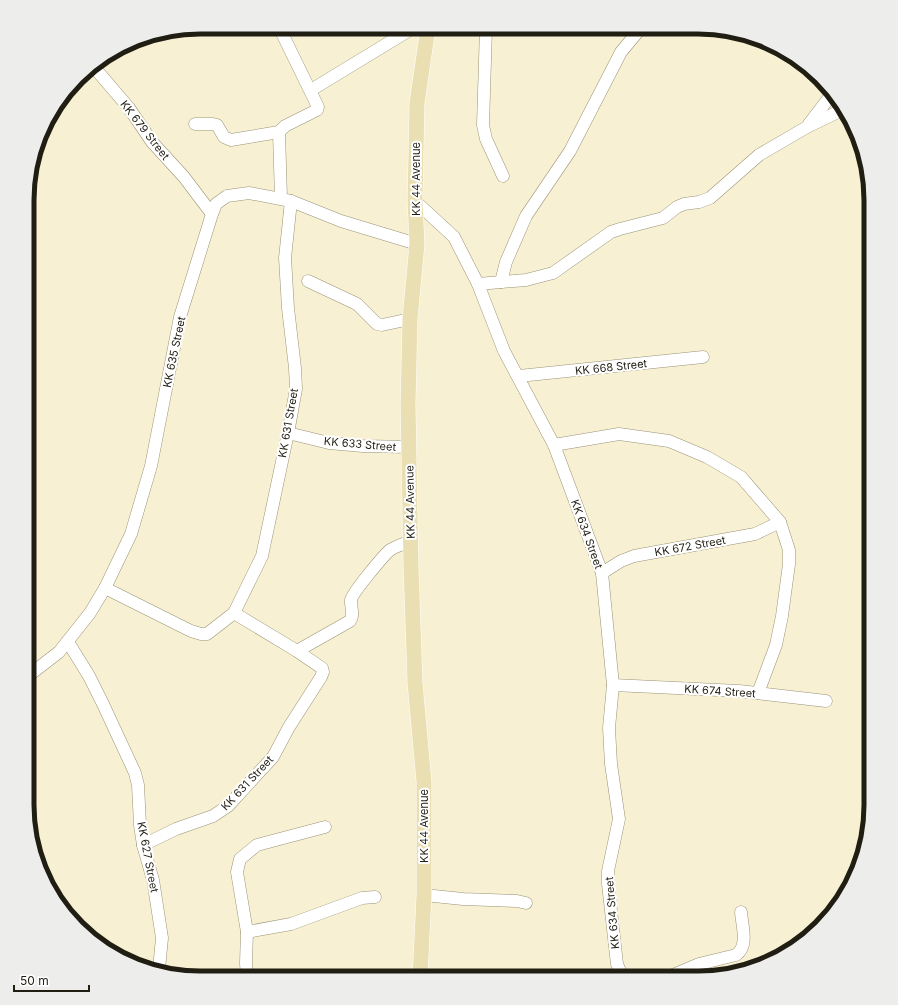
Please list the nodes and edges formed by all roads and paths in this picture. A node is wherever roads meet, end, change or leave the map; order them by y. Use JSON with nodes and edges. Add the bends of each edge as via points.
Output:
{"nodes":[{"id":1,"x":283,"y":34,"type":"edge"},
{"id":2,"x":403,"y":34,"type":"edge"},
{"id":3,"x":427,"y":34,"type":"edge"},
{"id":4,"x":486,"y":34,"type":"edge"},
{"id":5,"x":636,"y":34,"type":"edge"},
{"id":6,"x":97,"y":70,"type":"edge"},
{"id":7,"x":311,"y":90,"type":"junction"},
{"id":8,"x":829,"y":98,"type":"edge"},
{"id":9,"x":838,"y":112,"type":"edge"},
{"id":10,"x":195,"y":124,"type":"dead end"},
{"id":11,"x":807,"y":127,"type":"junction"},
{"id":12,"x":280,"y":132,"type":"junction"},
{"id":13,"x":503,"y":176,"type":"dead end"},
{"id":14,"x":286,"y":200,"type":"junction"},
{"id":15,"x":415,"y":201,"type":"junction"},
{"id":16,"x":212,"y":214,"type":"junction"},
{"id":17,"x":417,"y":244,"type":"junction"},
{"id":18,"x":308,"y":281,"type":"dead end"},
{"id":19,"x":501,"y":282,"type":"junction"},
{"id":20,"x":478,"y":284,"type":"junction"},
{"id":21,"x":410,"y":319,"type":"junction"},
{"id":22,"x":703,"y":357,"type":"dead end"},
{"id":23,"x":519,"y":376,"type":"junction"},
{"id":24,"x":288,"y":433,"type":"junction"},
{"id":25,"x":554,"y":445,"type":"junction"},
{"id":26,"x":409,"y":447,"type":"junction"},
{"id":27,"x":780,"y":522,"type":"junction"},
{"id":28,"x":410,"y":542,"type":"junction"},
{"id":29,"x":602,"y":573,"type":"junction"},
{"id":30,"x":106,"y":588,"type":"junction"},
{"id":31,"x":234,"y":613,"type":"junction"},
{"id":32,"x":68,"y":642,"type":"junction"},
{"id":33,"x":297,"y":651,"type":"junction"},
{"id":34,"x":34,"y":671,"type":"edge"},
{"id":35,"x":613,"y":685,"type":"junction"},
{"id":36,"x":758,"y":693,"type":"junction"},
{"id":37,"x":826,"y":701,"type":"dead end"},
{"id":38,"x":325,"y":827,"type":"dead end"},
{"id":39,"x":143,"y":845,"type":"junction"},
{"id":40,"x":424,"y":895,"type":"junction"},
{"id":41,"x":375,"y":896,"type":"dead end"},
{"id":42,"x":526,"y":903,"type":"dead end"},
{"id":43,"x":741,"y":912,"type":"dead end"},
{"id":44,"x":247,"y":932,"type":"junction"},
{"id":45,"x":159,"y":966,"type":"edge"},
{"id":46,"x":247,"y":971,"type":"edge"},
{"id":47,"x":420,"y":971,"type":"edge"},
{"id":48,"x":620,"y":971,"type":"edge"},
{"id":49,"x":682,"y":971,"type":"edge"}],
"edges":[{"from":1,"to":7,"type":"street"},
{"from":2,"to":7,"type":"street"},
{"from":3,"to":15,"type":"main road","name":"KK 44 Avenue","via":[[417,103]]},
{"from":4,"to":13,"type":"street","via":[[483,125],[486,139]]},
{"from":5,"to":19,"type":"street","via":[[621,52],[570,151],[526,216],[506,262]]},
{"from":6,"to":16,"type":"street","name":"KK 679 Street"},
{"from":7,"to":12,"type":"street","via":[[317,110],[285,126]]},
{"from":8,"to":11,"type":"street"},
{"from":9,"to":11,"type":"street"},
{"from":10,"to":12,"type":"street","via":[[217,125],[224,137],[231,140]]},
{"from":11,"to":19,"type":"street","via":[[759,155],[710,198],[684,204],[663,218],[611,232],[552,273],[526,280]]},
{"from":12,"to":14,"type":"street","name":"KK 631 Street"},
{"from":14,"to":16,"type":"street","name":"KK 635 Street","via":[[249,192],[227,196],[216,204]]},
{"from":14,"to":17,"type":"street","name":"KK 635 Street","via":[[341,221]]},
{"from":14,"to":24,"type":"street","name":"KK 631 Street","via":[[285,258],[296,389]]},
{"from":15,"to":17,"type":"main road","name":"KK 44 Avenue"},
{"from":15,"to":20,"type":"street","name":"KK 634 Street","via":[[454,237]]},
{"from":16,"to":30,"type":"street","name":"KK 635 Street","via":[[180,317],[150,466],[131,534]]},
{"from":17,"to":21,"type":"main road","name":"KK 44 Avenue"},
{"from":18,"to":21,"type":"street","via":[[357,304],[377,324]]},
{"from":19,"to":20,"type":"street"},
{"from":20,"to":23,"type":"street","name":"KK 634 Street","via":[[504,351]]},
{"from":21,"to":26,"type":"main road","name":"KK 44 Avenue"},
{"from":22,"to":23,"type":"street","name":"KK 668 Street"},
{"from":23,"to":25,"type":"street","name":"KK 634 Street"},
{"from":24,"to":26,"type":"street","name":"KK 633 Street","via":[[329,443]]},
{"from":24,"to":31,"type":"street","name":"KK 631 Street","via":[[262,556]]},
{"from":25,"to":27,"type":"street","via":[[619,434],[669,441],[707,457],[741,477]]},
{"from":25,"to":29,"type":"street","name":"KK 634 Street"},
{"from":26,"to":28,"type":"main road","name":"KK 44 Avenue"},
{"from":27,"to":29,"type":"street","name":"KK 672 Street","via":[[755,534],[634,556]]},
{"from":27,"to":36,"type":"street","via":[[789,550],[789,564],[776,645]]},
{"from":28,"to":33,"type":"street","via":[[390,550],[359,588],[351,600],[350,621]]},
{"from":28,"to":40,"type":"main road","name":"KK 44 Avenue","via":[[415,683],[424,782]]},
{"from":29,"to":35,"type":"street","name":"KK 634 Street"},
{"from":30,"to":31,"type":"street","name":"KK 631 Street","via":[[201,634],[207,634]]},
{"from":30,"to":32,"type":"street","name":"KK 635 Street"},
{"from":31,"to":33,"type":"street","name":"KK 631 Street"},
{"from":32,"to":34,"type":"street","name":"KK 635 Street"},
{"from":32,"to":39,"type":"street","name":"KK 627 Street","via":[[104,704],[135,773]]},
{"from":33,"to":39,"type":"street","name":"KK 631 Street","via":[[322,668],[323,672],[273,757],[228,806],[213,816],[176,829]]},
{"from":35,"to":36,"type":"street","name":"KK 674 Street"},
{"from":35,"to":48,"type":"street","name":"KK 634 Street","via":[[609,728],[619,819],[608,871],[608,884],[617,964]]},
{"from":36,"to":37,"type":"street","name":"KK 674 Street"},
{"from":38,"to":44,"type":"street","via":[[257,845],[240,859],[237,880]]},
{"from":39,"to":45,"type":"street","name":"KK 627 Street","via":[[153,880],[162,938]]},
{"from":40,"to":42,"type":"street"},
{"from":40,"to":47,"type":"main road","name":"KK 44 Avenue"},
{"from":41,"to":44,"type":"street","via":[[362,898],[292,924]]},
{"from":43,"to":49,"type":"street","via":[[744,940],[740,952]]},
{"from":44,"to":46,"type":"street"}]}
